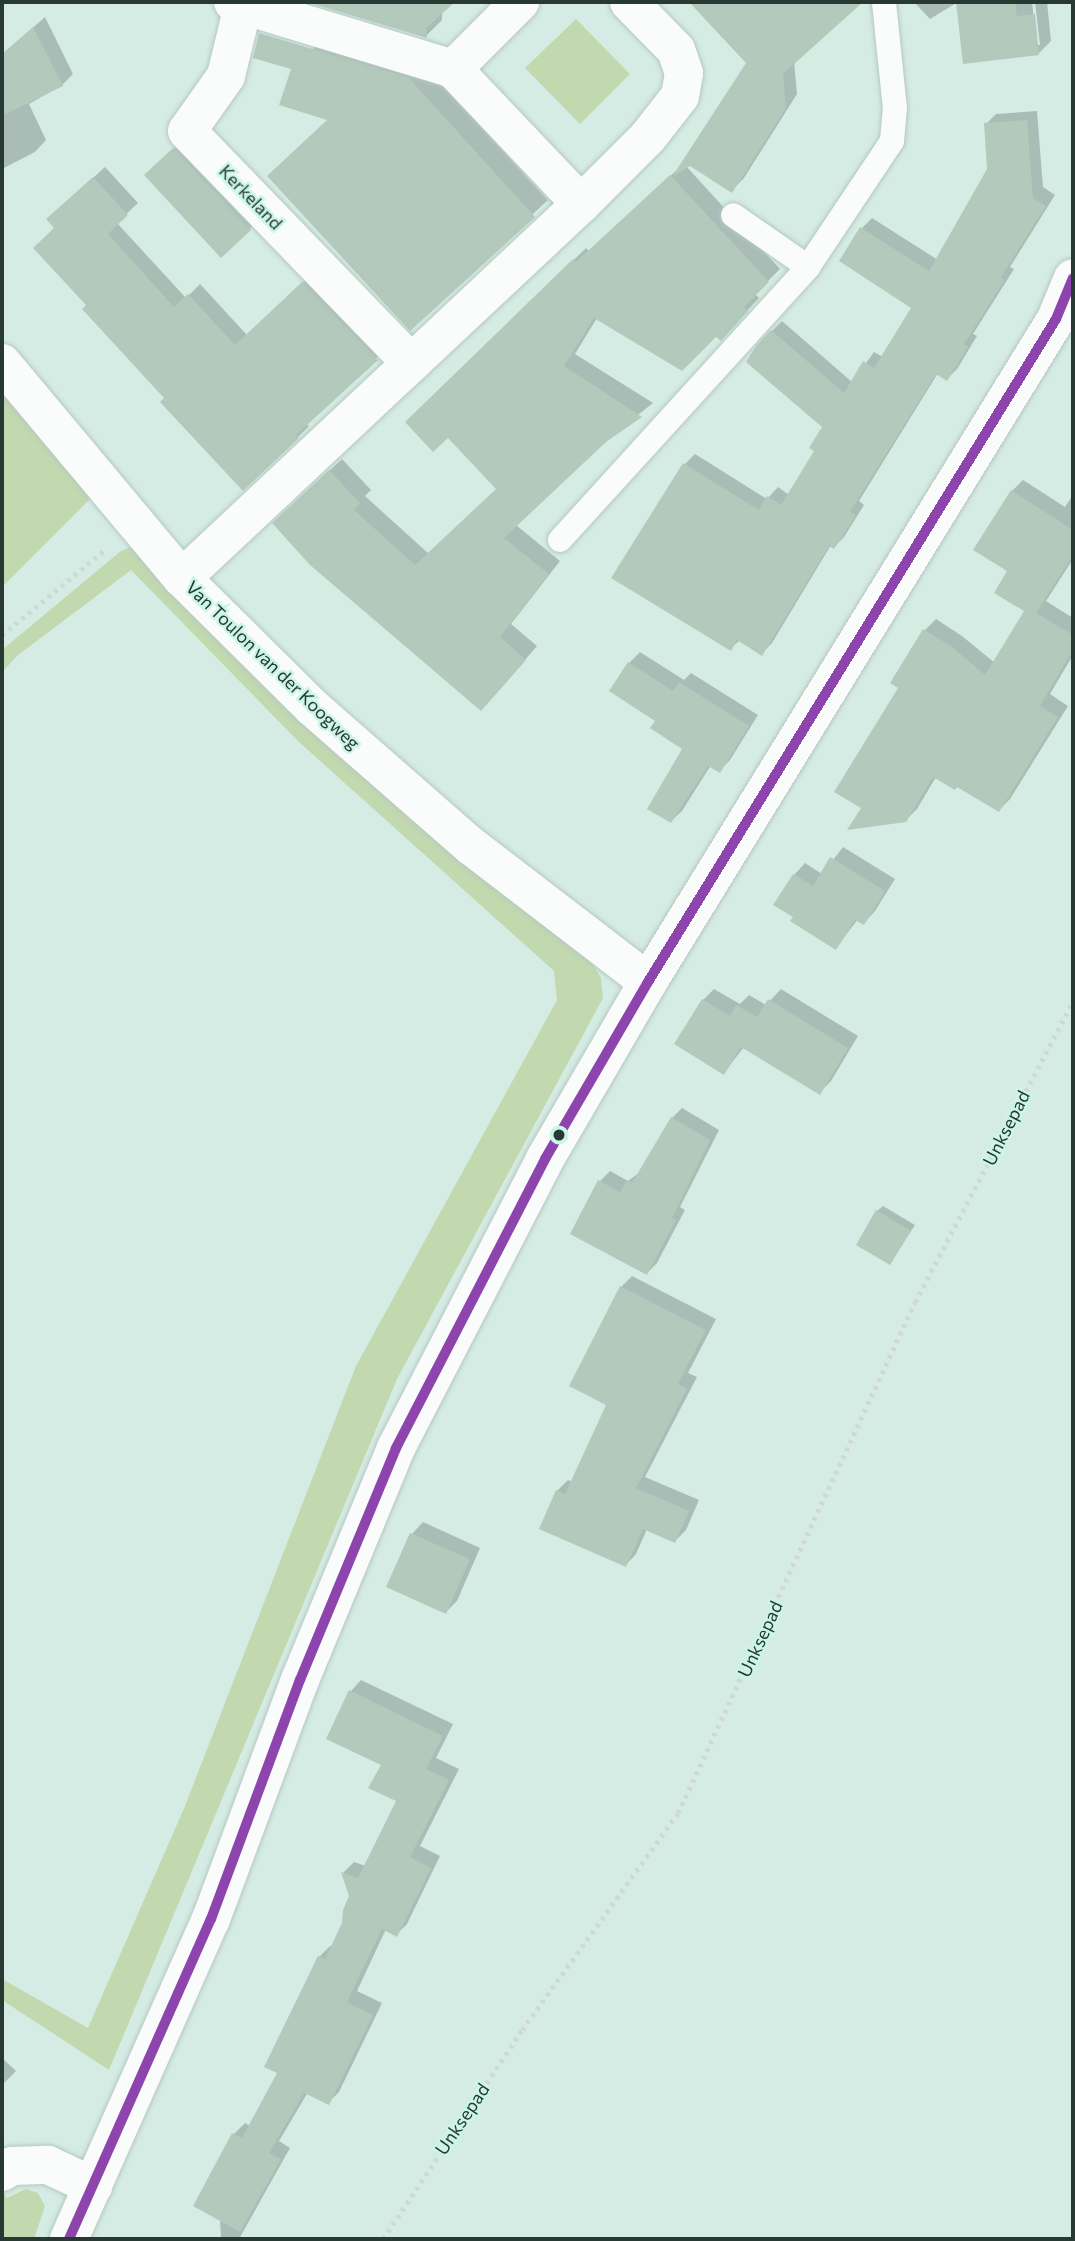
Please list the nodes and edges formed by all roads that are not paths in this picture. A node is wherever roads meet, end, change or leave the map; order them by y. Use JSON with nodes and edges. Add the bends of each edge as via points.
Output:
{"nodes":[{"id":1,"x":520,"y":2,"type":"edge"},
{"id":2,"x":629,"y":2,"type":"edge"},
{"id":3,"x":884,"y":3,"type":"edge"},
{"id":4,"x":238,"y":4,"type":"edge"},
{"id":5,"x":453,"y":69,"type":"junction"},
{"id":6,"x":580,"y":204,"type":"junction"},
{"id":7,"x":733,"y":215,"type":"dead end"},
{"id":8,"x":808,"y":267,"type":"junction"},
{"id":9,"x":1073,"y":278,"type":"edge"},
{"id":10,"x":2,"y":363,"type":"edge"},
{"id":11,"x":411,"y":363,"type":"junction"},
{"id":12,"x":560,"y":540,"type":"dead end"},
{"id":13,"x":182,"y":578,"type":"junction"},
{"id":14,"x":648,"y":982,"type":"junction"},
{"id":15,"x":2,"y":2172,"type":"edge"},
{"id":16,"x":93,"y":2186,"type":"junction"},
{"id":17,"x":69,"y":2239,"type":"edge"}],
"edges":[{"from":1,"to":5,"type":"street"},
{"from":2,"to":6,"type":"street","via":[[676,50],[684,73],[680,96],[657,145]]},
{"from":3,"to":8,"type":"lane","via":[[895,109],[892,141]]},
{"from":4,"to":5,"type":"street","name":"Kerkeland"},
{"from":4,"to":11,"type":"street","name":"Kerkeland","via":[[226,76],[187,131]]},
{"from":5,"to":6,"type":"street"},
{"from":6,"to":11,"type":"street"},
{"from":7,"to":8,"type":"lane"},
{"from":8,"to":12,"type":"lane"},
{"from":9,"to":14,"type":"street","via":[[1056,319]]},
{"from":10,"to":13,"type":"street","name":"Van Toulon van der Koogweg"},
{"from":11,"to":13,"type":"street"},
{"from":13,"to":14,"type":"street","name":"Van Toulon van der Koogweg","via":[[312,707],[471,846]]},
{"from":14,"to":16,"type":"street","via":[[545,1159],[396,1448],[300,1679],[211,1919]]},
{"from":15,"to":16,"type":"street","via":[[12,2166],[48,2165]]},
{"from":16,"to":17,"type":"street"}]}
